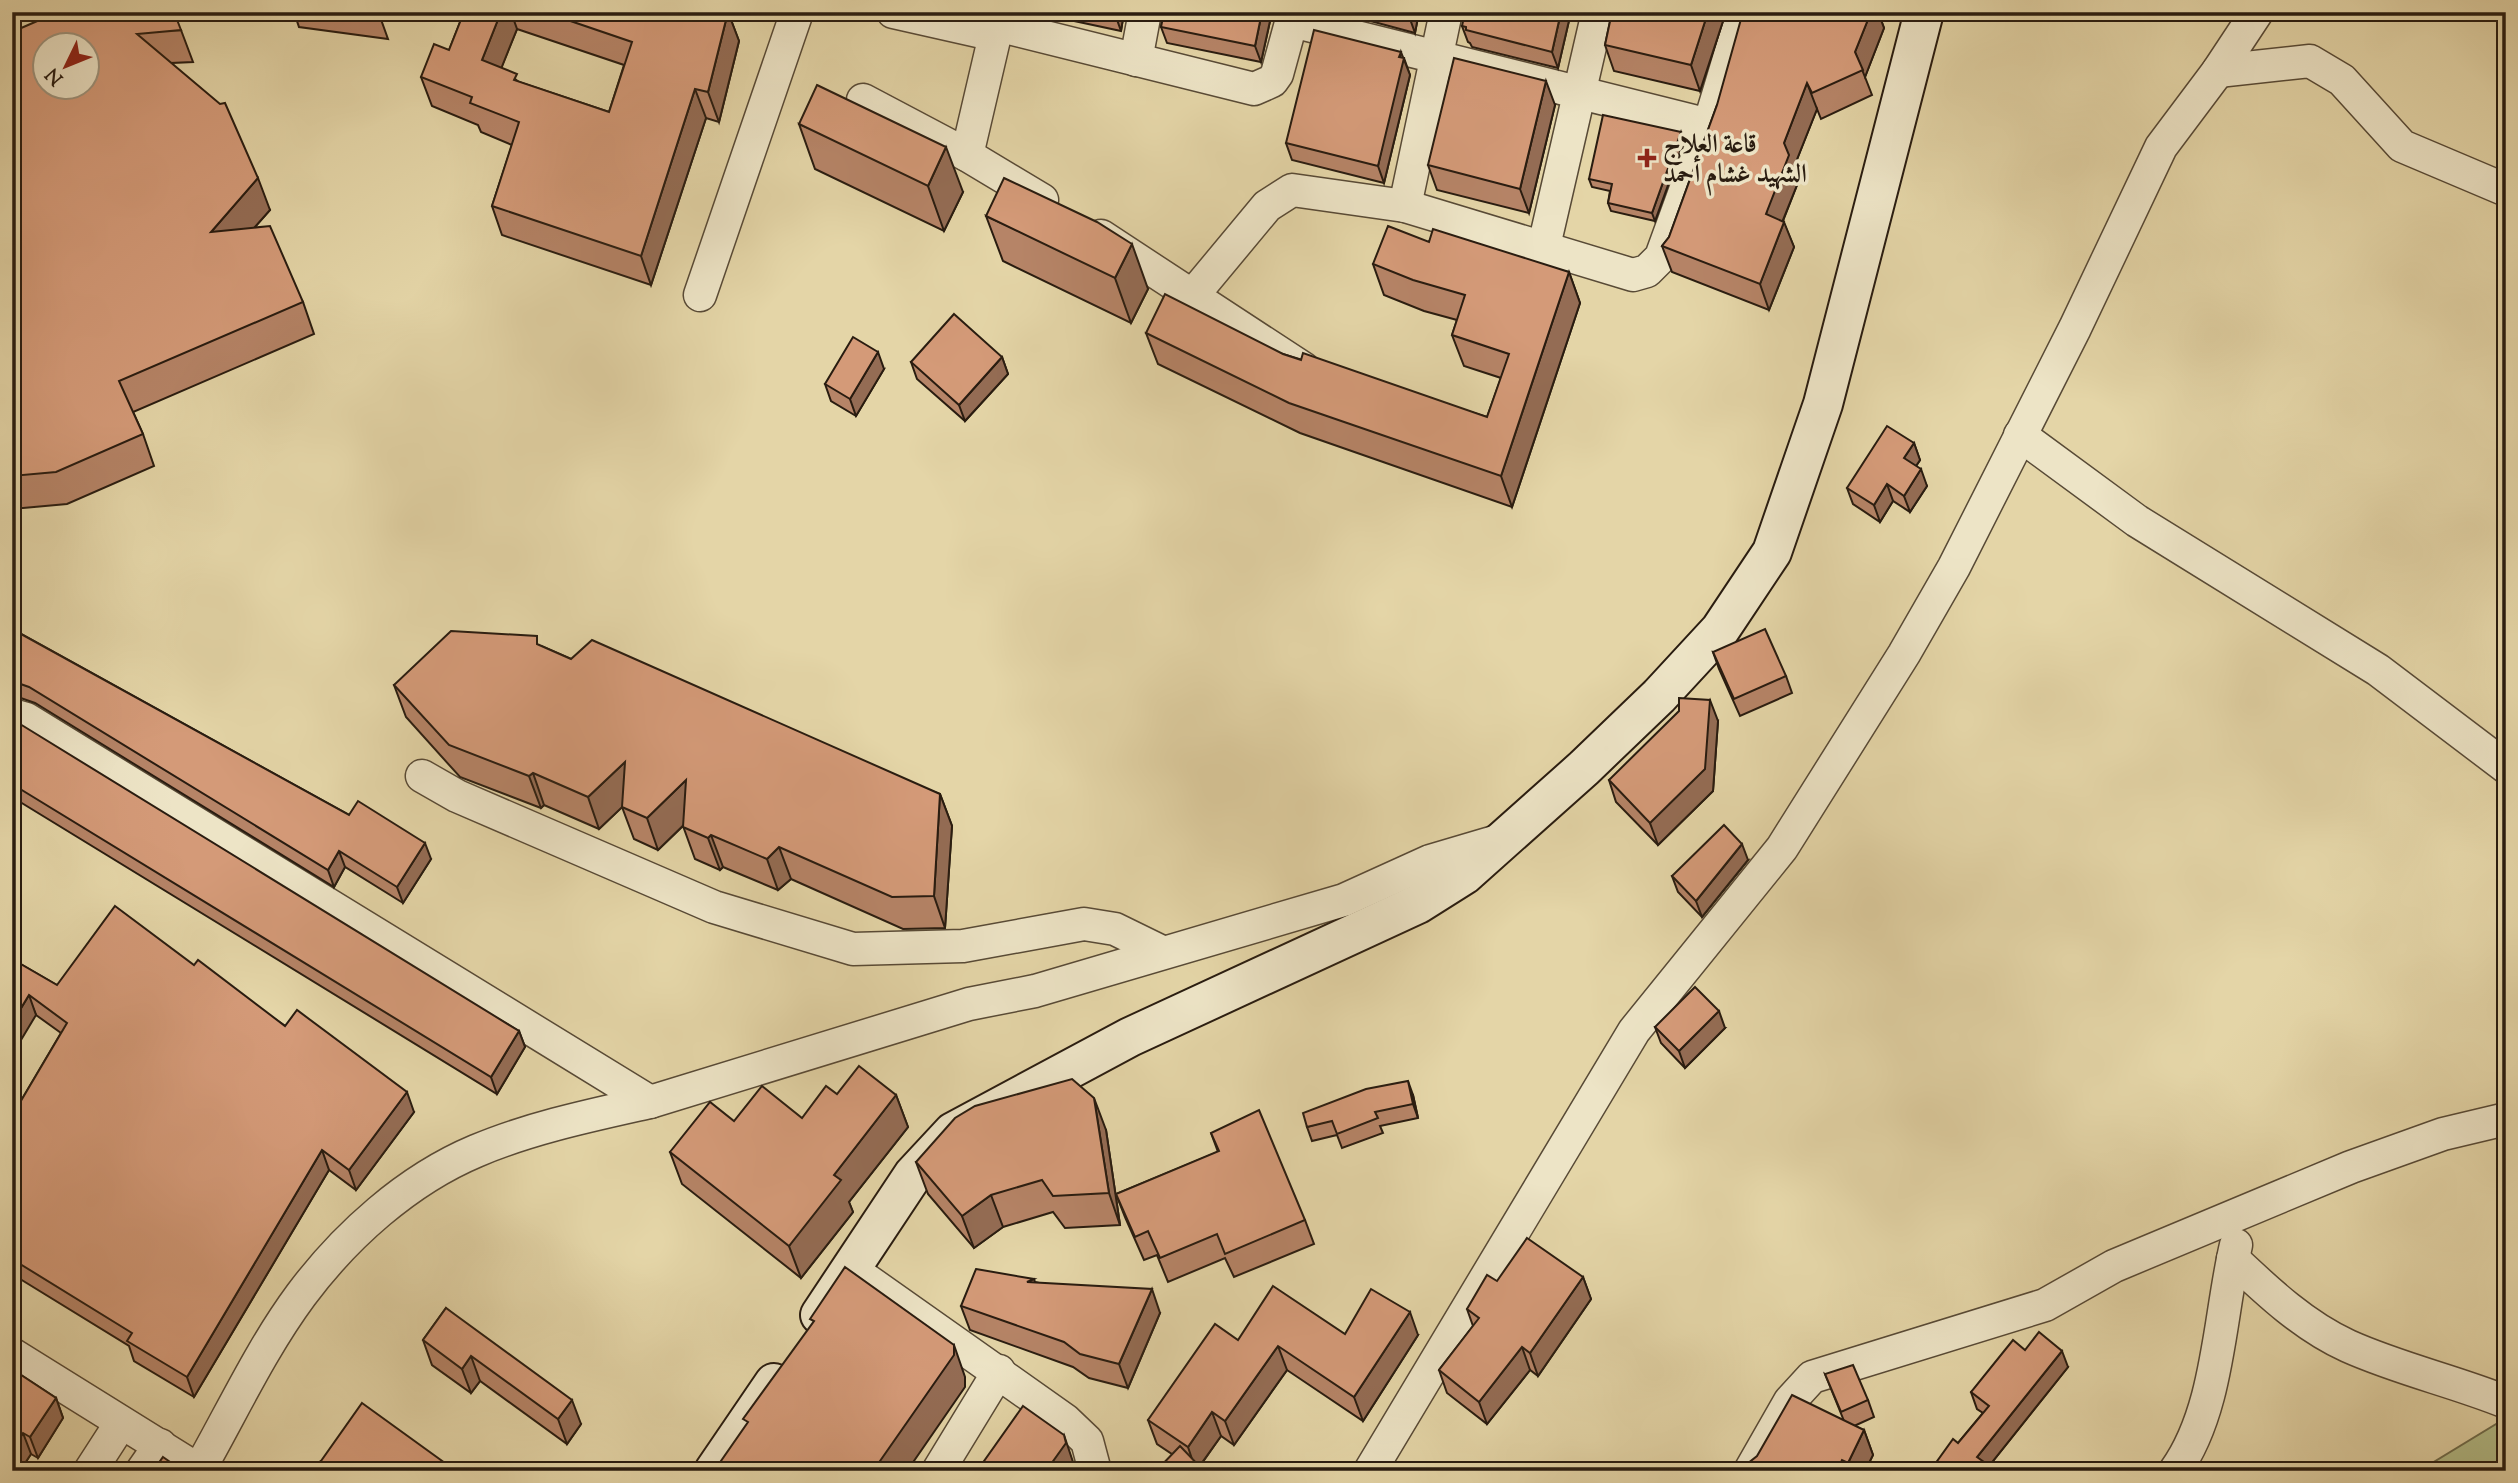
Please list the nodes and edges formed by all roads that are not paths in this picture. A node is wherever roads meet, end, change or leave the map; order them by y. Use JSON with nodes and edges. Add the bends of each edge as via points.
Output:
{"nodes":[{"id":1,"x":797,"y":12,"type":"edge"},
{"id":2,"x":893,"y":12,"type":"edge"},
{"id":3,"x":1146,"y":12,"type":"edge"},
{"id":4,"x":1446,"y":12,"type":"edge"},
{"id":5,"x":1598,"y":12,"type":"edge"},
{"id":6,"x":1742,"y":12,"type":"edge"},
{"id":7,"x":1924,"y":12,"type":"edge"},
{"id":8,"x":2257,"y":12,"type":"edge"},
{"id":9,"x":1293,"y":17,"type":"edge"},
{"id":10,"x":997,"y":24,"type":"edge"},
{"id":11,"x":1437,"y":57,"type":"junction"},
{"id":12,"x":1136,"y":60,"type":"junction"},
{"id":13,"x":2218,"y":71,"type":"junction"},
{"id":14,"x":1580,"y":91,"type":"junction"},
{"id":15,"x":863,"y":100,"type":"dead end"},
{"id":16,"x":1709,"y":125,"type":"junction"},
{"id":17,"x":967,"y":155,"type":"junction"},
{"id":18,"x":2506,"y":190,"type":"edge"},
{"id":19,"x":1405,"y":206,"type":"junction"},
{"id":20,"x":1544,"y":246,"type":"junction"},
{"id":21,"x":699,"y":295,"type":"dead end"},
{"id":22,"x":1193,"y":295,"type":"junction"},
{"id":23,"x":1304,"y":369,"type":"edge"},
{"id":24,"x":2021,"y":435,"type":"junction"},
{"id":25,"x":12,"y":716,"type":"edge"},
{"id":26,"x":2506,"y":767,"type":"edge"},
{"id":27,"x":422,"y":776,"type":"dead end"},
{"id":28,"x":1509,"y":838,"type":"junction"},
{"id":29,"x":1162,"y":951,"type":"junction"},
{"id":30,"x":650,"y":1102,"type":"junction"},
{"id":31,"x":2506,"y":1119,"type":"edge"},
{"id":32,"x":2244,"y":1212,"type":"junction"},
{"id":33,"x":2232,"y":1259,"type":"junction"},
{"id":34,"x":851,"y":1269,"type":"junction"},
{"id":35,"x":12,"y":1354,"type":"edge"},
{"id":36,"x":999,"y":1371,"type":"junction"},
{"id":37,"x":2506,"y":1402,"type":"edge"},
{"id":38,"x":121,"y":1423,"type":"junction"},
{"id":39,"x":160,"y":1445,"type":"junction"},
{"id":40,"x":90,"y":1471,"type":"edge"},
{"id":41,"x":142,"y":1471,"type":"edge"},
{"id":42,"x":200,"y":1471,"type":"edge"},
{"id":43,"x":715,"y":1471,"type":"edge"},
{"id":44,"x":937,"y":1471,"type":"edge"},
{"id":45,"x":1095,"y":1471,"type":"edge"},
{"id":46,"x":1370,"y":1471,"type":"edge"},
{"id":47,"x":1751,"y":1471,"type":"edge"},
{"id":48,"x":2175,"y":1471,"type":"edge"}],
"edges":[{"from":1,"to":21,"type":"street"},
{"from":2,"to":10,"type":"street"},
{"from":3,"to":12,"type":"street"},
{"from":4,"to":11,"type":"street"},
{"from":5,"to":14,"type":"street"},
{"from":6,"to":16,"type":"street"},
{"from":7,"to":28,"type":"street","via":[[1823,404],[1772,552],[1703,649]]},
{"from":8,"to":13,"type":"street"},
{"from":9,"to":11,"type":"street"},
{"from":9,"to":12,"type":"street","via":[[1278,74],[1254,89]]},
{"from":10,"to":12,"type":"street"},
{"from":10,"to":17,"type":"street"},
{"from":11,"to":14,"type":"street"},
{"from":11,"to":19,"type":"street"},
{"from":13,"to":18,"type":"street","via":[[2309,61],[2342,80],[2402,146]]},
{"from":13,"to":24,"type":"street","via":[[2155,158],[2098,284]]},
{"from":14,"to":16,"type":"street"},
{"from":14,"to":20,"type":"street"},
{"from":15,"to":17,"type":"street"},
{"from":16,"to":20,"type":"street","via":[[1655,265],[1633,275]]},
{"from":17,"to":22,"type":"street"},
{"from":19,"to":20,"type":"street"},
{"from":19,"to":22,"type":"street","via":[[1314,191],[1284,192]]},
{"from":22,"to":23,"type":"street"},
{"from":24,"to":26,"type":"street","via":[[2137,521],[2378,670]]},
{"from":24,"to":46,"type":"street","via":[[1904,654],[1782,848],[1634,1031]]},
{"from":25,"to":30,"type":"street","via":[[26,719]]},
{"from":27,"to":29,"type":"street","via":[[457,796],[713,907],[853,949],[963,946],[1084,924],[1115,929]]},
{"from":28,"to":29,"type":"street","via":[[1430,861],[1344,900]]},
{"from":28,"to":34,"type":"street","via":[[1464,875],[1418,904],[1130,1037],[953,1132],[913,1175]]},
{"from":29,"to":30,"type":"street","via":[[1035,991],[969,1004]]},
{"from":30,"to":42,"type":"street","via":[[475,1151],[425,1179],[355,1234],[299,1297]]},
{"from":31,"to":32,"type":"street","via":[[2417,1144]]},
{"from":32,"to":33,"type":"street"},
{"from":32,"to":47,"type":"street","via":[[2115,1266],[2045,1305],[1812,1377],[1790,1401]]},
{"from":33,"to":37,"type":"street","via":[[2290,1311],[2346,1345]]},
{"from":33,"to":48,"type":"street","via":[[2209,1392],[2191,1449]]},
{"from":34,"to":36,"type":"street"},
{"from":34,"to":43,"type":"street"},
{"from":35,"to":38,"type":"street"},
{"from":36,"to":44,"type":"street"},
{"from":36,"to":45,"type":"street","via":[[1087,1441]]},
{"from":38,"to":39,"type":"street"},
{"from":38,"to":40,"type":"street"},
{"from":39,"to":41,"type":"street"},
{"from":39,"to":42,"type":"street"}]}
